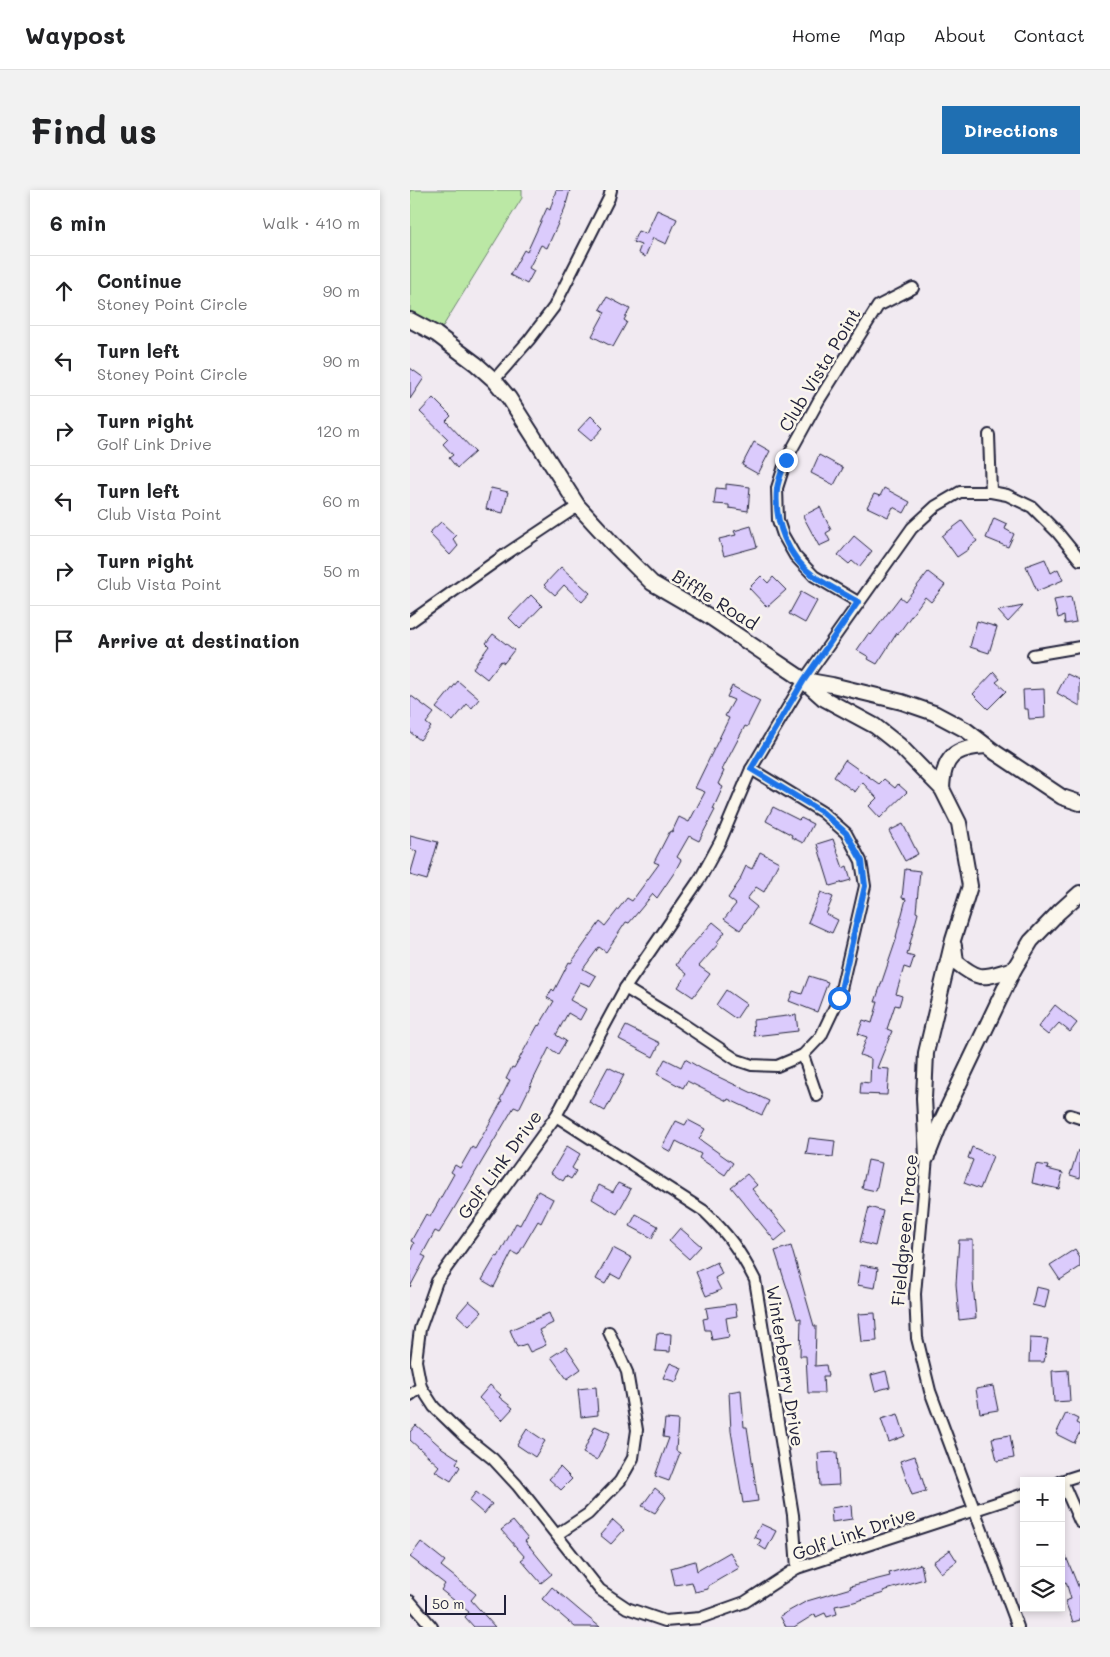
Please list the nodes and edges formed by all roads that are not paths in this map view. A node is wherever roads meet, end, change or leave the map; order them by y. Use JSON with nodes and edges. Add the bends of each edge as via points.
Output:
{"nodes":[{"id":1,"x":611,"y":190,"type":"edge"},
{"id":2,"x":913,"y":288,"type":"dead end"},
{"id":3,"x":410,"y":320,"type":"edge"},
{"id":4,"x":494,"y":380,"type":"junction"},
{"id":5,"x":989,"y":435,"type":"dead end"},
{"id":6,"x":991,"y":492,"type":"junction"},
{"id":7,"x":578,"y":506,"type":"junction"},
{"id":8,"x":1080,"y":560,"type":"edge"},
{"id":9,"x":858,"y":602,"type":"junction"},
{"id":10,"x":410,"y":622,"type":"edge"},
{"id":11,"x":1080,"y":647,"type":"edge"},
{"id":12,"x":1033,"y":655,"type":"dead end"},
{"id":13,"x":804,"y":680,"type":"junction"},
{"id":14,"x":986,"y":746,"type":"junction"},
{"id":15,"x":751,"y":769,"type":"junction"},
{"id":16,"x":942,"y":789,"type":"junction"},
{"id":17,"x":1080,"y":805,"type":"edge"},
{"id":18,"x":1080,"y":893,"type":"edge"},
{"id":19,"x":953,"y":940,"type":"junction"},
{"id":20,"x":1014,"y":969,"type":"junction"},
{"id":21,"x":625,"y":988,"type":"junction"},
{"id":22,"x":802,"y":1055,"type":"junction"},
{"id":23,"x":817,"y":1096,"type":"dead end"},
{"id":24,"x":1070,"y":1115,"type":"dead end"},
{"id":25,"x":556,"y":1116,"type":"junction"},
{"id":26,"x":1080,"y":1118,"type":"edge"},
{"id":27,"x":927,"y":1157,"type":"junction"},
{"id":28,"x":609,"y":1332,"type":"dead end"},
{"id":29,"x":421,"y":1387,"type":"junction"},
{"id":30,"x":410,"y":1395,"type":"edge"},
{"id":31,"x":1080,"y":1475,"type":"edge"},
{"id":32,"x":1065,"y":1480,"type":"edge"},
{"id":33,"x":1065,"y":1488,"type":"edge"},
{"id":34,"x":1020,"y":1495,"type":"edge"},
{"id":35,"x":974,"y":1511,"type":"junction"},
{"id":36,"x":1080,"y":1522,"type":"edge"},
{"id":37,"x":558,"y":1534,"type":"junction"},
{"id":38,"x":797,"y":1568,"type":"junction"},
{"id":39,"x":410,"y":1601,"type":"edge"},
{"id":40,"x":1014,"y":1616,"type":"junction"},
{"id":41,"x":702,"y":1622,"type":"edge"},
{"id":42,"x":432,"y":1627,"type":"edge"},
{"id":43,"x":1011,"y":1627,"type":"edge"},
{"id":44,"x":1018,"y":1627,"type":"edge"}],
"edges":[{"from":1,"to":4,"type":"street","via":[[554,307]]},
{"from":2,"to":9,"type":"street","name":"Club Vista Point","via":[[878,306],[795,443],[777,488],[778,520],[795,556],[814,576]]},
{"from":3,"to":4,"type":"street","name":"Biffle Road","via":[[436,334]]},
{"from":4,"to":7,"type":"street","name":"Biffle Road"},
{"from":5,"to":6,"type":"street"},
{"from":6,"to":8,"type":"street","name":"Golf Link Drive","via":[[1007,495],[1032,507]]},
{"from":6,"to":9,"type":"street","name":"Golf Link Drive","via":[[960,492],[936,506],[912,528]]},
{"from":7,"to":10,"type":"street"},
{"from":7,"to":13,"type":"street","name":"Biffle Road","via":[[652,583]]},
{"from":9,"to":13,"type":"street","name":"Golf Link Drive"},
{"from":11,"to":12,"type":"street"},
{"from":13,"to":14,"type":"street","name":"Biffle Road","via":[[902,702],[934,713],[966,730]]},
{"from":13,"to":15,"type":"street","name":"Golf Link Drive"},
{"from":13,"to":16,"type":"street","via":[[823,698],[876,726]]},
{"from":14,"to":16,"type":"street","via":[[963,749],[953,755],[942,776]]},
{"from":14,"to":17,"type":"street","name":"Biffle Road","via":[[1062,797]]},
{"from":15,"to":21,"type":"street","name":"Golf Link Drive","via":[[716,851]]},
{"from":15,"to":22,"type":"street","via":[[822,812],[846,833],[862,861],[865,886],[839,998],[822,1036]]},
{"from":16,"to":19,"type":"street","via":[[959,823],[970,886]]},
{"from":18,"to":20,"type":"street","name":"Fieldgreen Trace","via":[[1030,941]]},
{"from":19,"to":20,"type":"street","via":[[956,962],[971,973],[982,978]]},
{"from":19,"to":27,"type":"street","via":[[926,1052]]},
{"from":20,"to":27,"type":"street","name":"Fieldgreen Trace"},
{"from":21,"to":22,"type":"street","via":[[737,1060],[752,1065],[777,1066]]},
{"from":21,"to":25,"type":"street","name":"Golf Link Drive"},
{"from":22,"to":23,"type":"street"},
{"from":24,"to":26,"type":"street"},
{"from":25,"to":29,"type":"street","name":"Golf Link Drive","via":[[437,1281],[420,1329],[416,1361]]},
{"from":25,"to":38,"type":"street","name":"Winterberry Drive","via":[[704,1211],[740,1252],[755,1280],[793,1515]]},
{"from":27,"to":35,"type":"street","name":"Fieldgreen Trace","via":[[915,1294],[917,1338],[930,1391]]},
{"from":28,"to":37,"type":"street","via":[[627,1372],[637,1430],[633,1458],[620,1481],[588,1514]]},
{"from":29,"to":30,"type":"street"},
{"from":29,"to":37,"type":"street","name":"Golf Link Drive","via":[[434,1407],[492,1459]]},
{"from":31,"to":32,"type":"street"},
{"from":33,"to":36,"type":"street"},
{"from":34,"to":35,"type":"street","name":"Golf Link Drive"},
{"from":35,"to":38,"type":"street","name":"Golf Link Drive"},
{"from":35,"to":40,"type":"street","name":"Fieldgreen Trace"},
{"from":37,"to":41,"type":"street","name":"Golf Link Drive","via":[[600,1590],[627,1608],[665,1622]]},
{"from":38,"to":41,"type":"street","name":"Golf Link Drive","via":[[745,1602]]},
{"from":39,"to":42,"type":"street"},
{"from":40,"to":43,"type":"street"},
{"from":40,"to":44,"type":"street","name":"Fieldgreen Trace"}]}
